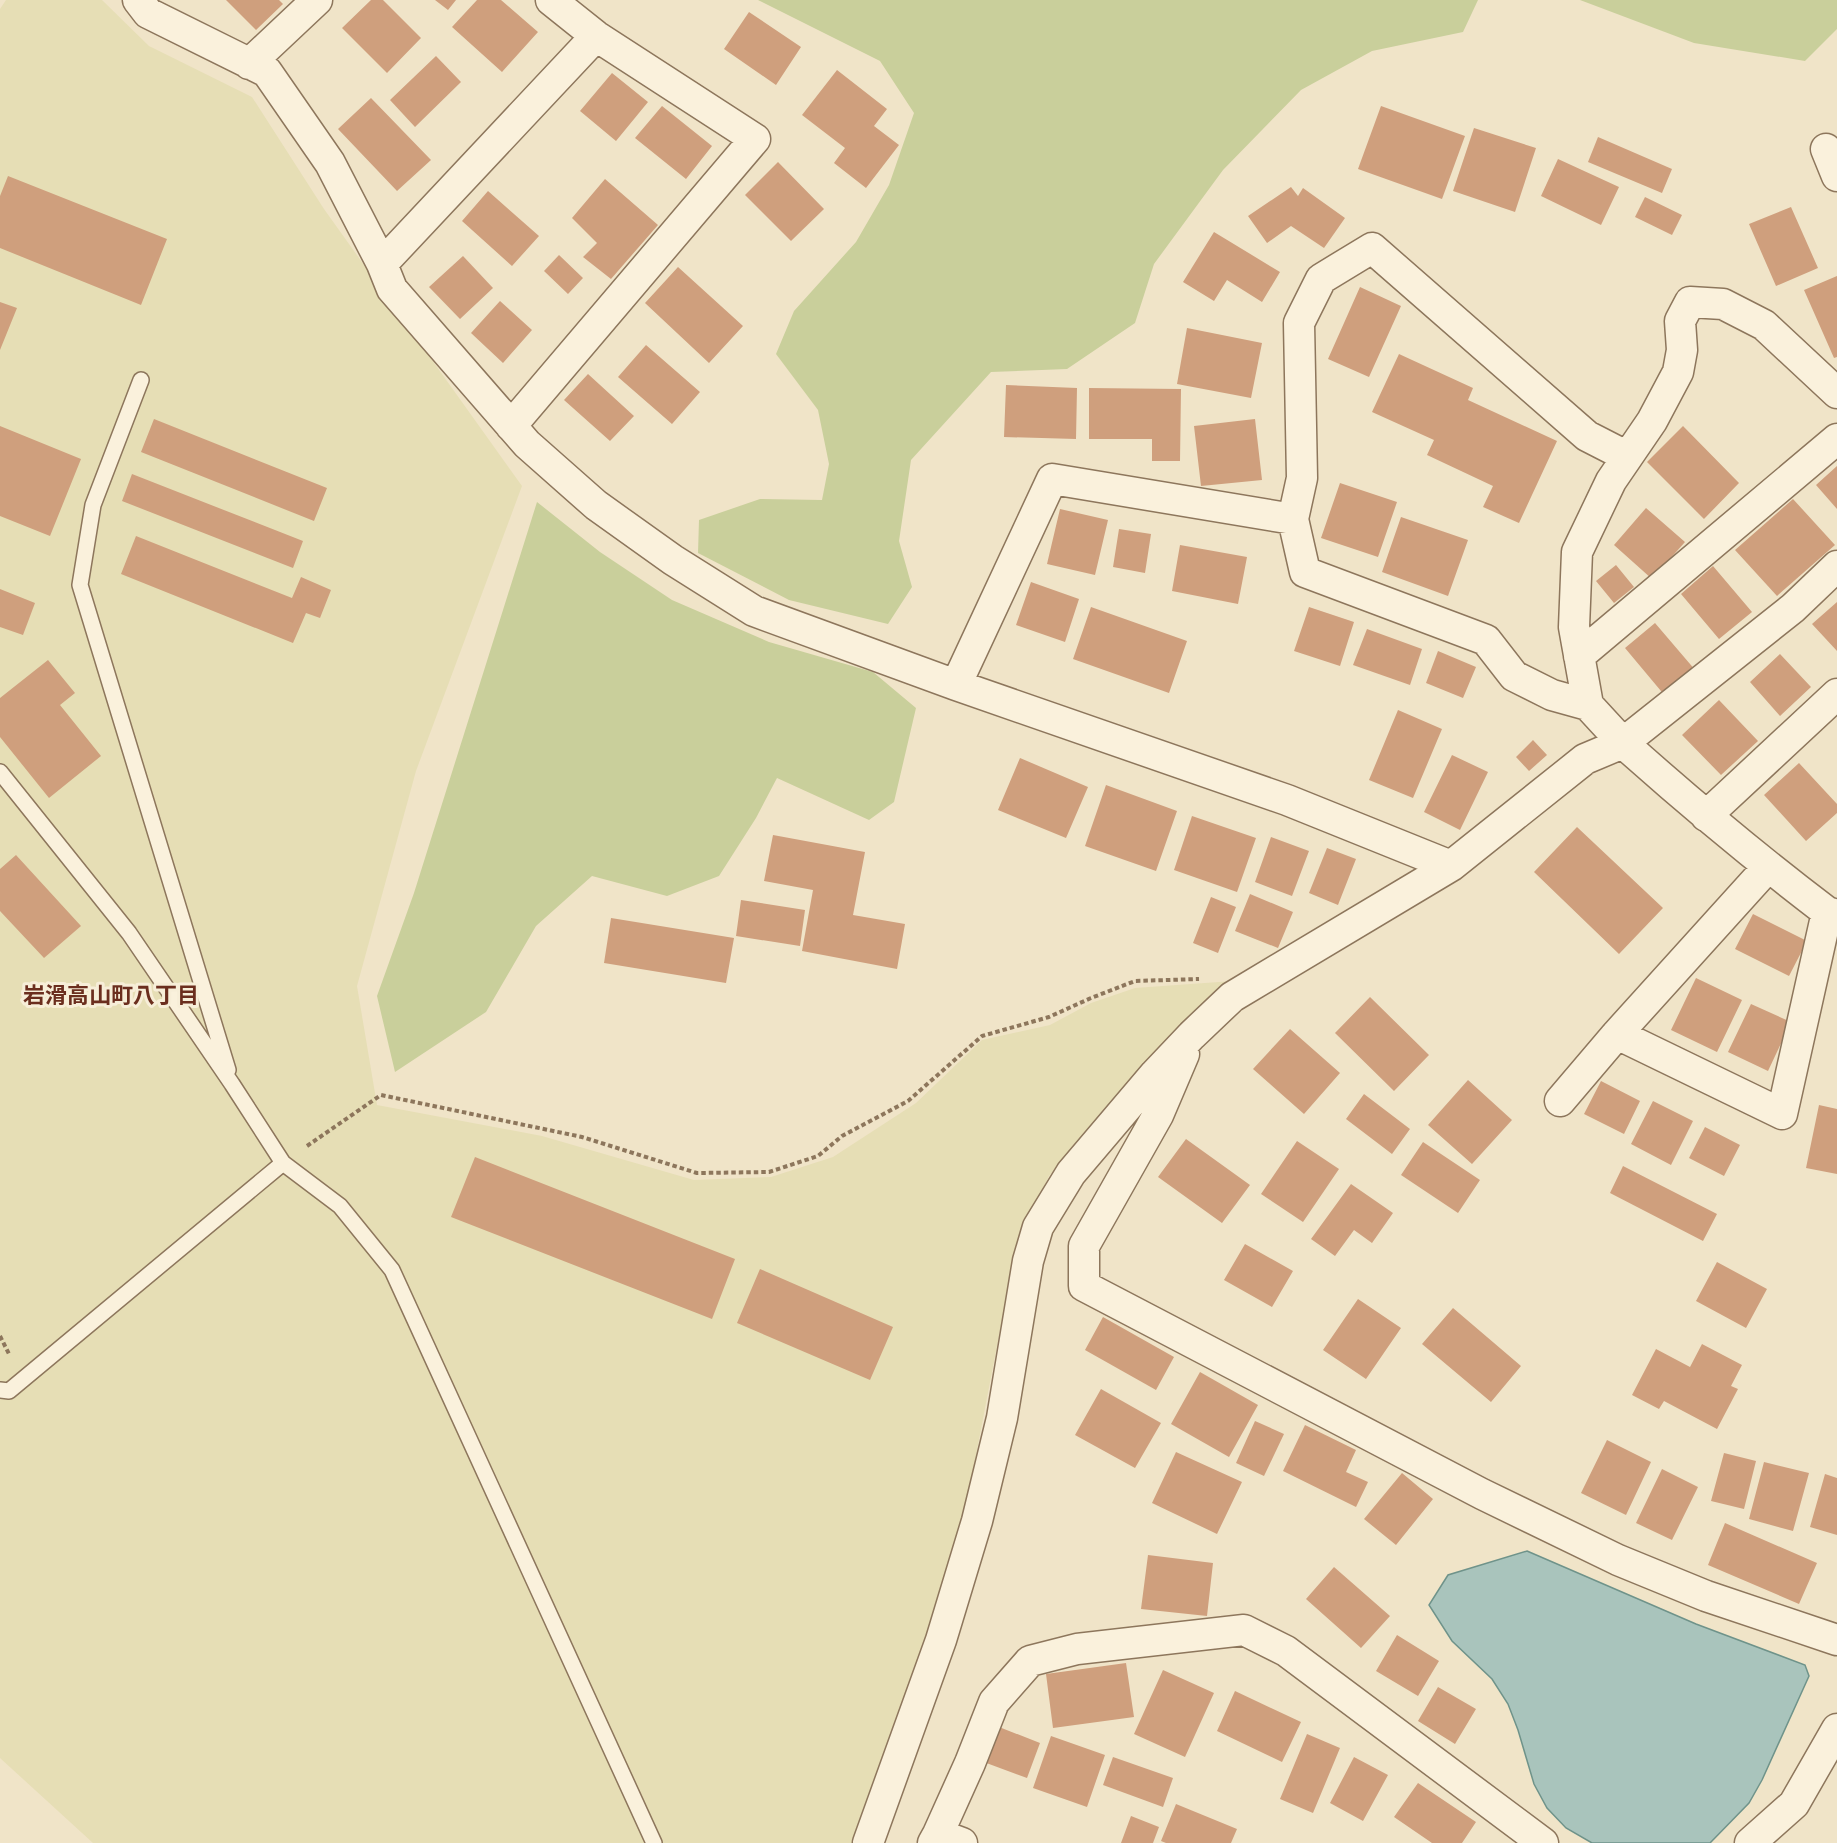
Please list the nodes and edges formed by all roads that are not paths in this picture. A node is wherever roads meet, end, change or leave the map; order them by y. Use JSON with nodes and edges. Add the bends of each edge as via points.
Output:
{"nodes":[{"id":1,"x":138,"y":0,"type":"edge"},
{"id":2,"x":317,"y":0,"type":"edge"},
{"id":3,"x":551,"y":0,"type":"edge"},
{"id":4,"x":596,"y":36,"type":"junction"},
{"id":5,"x":249,"y":64,"type":"junction"},
{"id":6,"x":382,"y":264,"type":"junction"},
{"id":7,"x":141,"y":380,"type":"dead end"},
{"id":8,"x":1837,"y":393,"type":"edge"},
{"id":9,"x":511,"y":426,"type":"junction"},
{"id":10,"x":1837,"y":439,"type":"edge"},
{"id":11,"x":1626,"y":456,"type":"junction"},
{"id":12,"x":1293,"y":519,"type":"junction"},
{"id":13,"x":1837,"y":566,"type":"edge"},
{"id":14,"x":1579,"y":656,"type":"junction"},
{"id":15,"x":956,"y":685,"type":"junction"},
{"id":16,"x":1837,"y":694,"type":"edge"},
{"id":17,"x":1588,"y":705,"type":"junction"},
{"id":18,"x":1623,"y":743,"type":"junction"},
{"id":19,"x":0,"y":772,"type":"edge"},
{"id":20,"x":1706,"y":816,"type":"junction"},
{"id":21,"x":1451,"y":866,"type":"junction"},
{"id":22,"x":1768,"y":867,"type":"junction"},
{"id":23,"x":1832,"y":913,"type":"edge"},
{"id":24,"x":1617,"y":1034,"type":"junction"},
{"id":25,"x":1192,"y":1035,"type":"junction"},
{"id":26,"x":232,"y":1084,"type":"junction"},
{"id":27,"x":1560,"y":1101,"type":"dead end"},
{"id":28,"x":282,"y":1163,"type":"junction"},
{"id":29,"x":0,"y":1390,"type":"edge"},
{"id":30,"x":1837,"y":1640,"type":"edge"},
{"id":31,"x":1837,"y":1729,"type":"edge"},
{"id":32,"x":944,"y":1840,"type":"edge"},
{"id":33,"x":654,"y":1843,"type":"edge"},
{"id":34,"x":868,"y":1843,"type":"edge"},
{"id":35,"x":1543,"y":1843,"type":"edge"},
{"id":36,"x":1750,"y":1843,"type":"edge"}],
"edges":[{"from":1,"to":5,"type":"street","via":[[148,13]]},
{"from":2,"to":5,"type":"street"},
{"from":3,"to":4,"type":"street"},
{"from":4,"to":6,"type":"street"},
{"from":4,"to":9,"type":"street","via":[[754,140]]},
{"from":5,"to":6,"type":"street","via":[[267,72],[330,163]]},
{"from":6,"to":9,"type":"street","via":[[392,289]]},
{"from":7,"to":26,"type":"lane","via":[[93,506],[80,585]]},
{"from":8,"to":11,"type":"street","via":[[1764,325],[1723,304],[1690,302],[1680,321],[1682,350],[1678,372],[1652,421]]},
{"from":9,"to":15,"type":"street","via":[[596,505],[673,561],[754,611]]},
{"from":10,"to":14,"type":"street"},
{"from":11,"to":12,"type":"street","via":[[1587,436],[1372,248],[1321,279],[1299,323],[1302,478]]},
{"from":11,"to":14,"type":"street","via":[[1577,552],[1574,627]]},
{"from":12,"to":15,"type":"street","via":[[1052,479]]},
{"from":12,"to":17,"type":"street","via":[[1305,572],[1486,640],[1514,676],[1552,695]]},
{"from":13,"to":18,"type":"street","via":[[1794,608]]},
{"from":14,"to":17,"type":"street"},
{"from":15,"to":21,"type":"street","via":[[1287,800]]},
{"from":16,"to":20,"type":"street"},
{"from":17,"to":18,"type":"street"},
{"from":18,"to":20,"type":"street"},
{"from":18,"to":21,"type":"street","via":[[1585,759]]},
{"from":19,"to":26,"type":"lane","via":[[129,933]]},
{"from":20,"to":22,"type":"street"},
{"from":21,"to":25,"type":"street","via":[[1232,997]]},
{"from":22,"to":23,"type":"street"},
{"from":22,"to":24,"type":"street"},
{"from":23,"to":24,"type":"street","via":[[1782,1114]]},
{"from":24,"to":27,"type":"street"},
{"from":25,"to":30,"type":"street","via":[[1158,1115],[1084,1246],[1084,1286],[1482,1494],[1618,1560],[1706,1596]]},
{"from":25,"to":34,"type":"street","via":[[1071,1173],[1038,1227],[1028,1261],[1002,1418],[977,1521],[941,1640]]},
{"from":26,"to":28,"type":"lane"},
{"from":28,"to":29,"type":"lane","via":[[25,1378],[9,1390]]},
{"from":28,"to":33,"type":"lane","via":[[340,1206],[392,1270]]},
{"from":31,"to":36,"type":"street","via":[[1794,1804]]},
{"from":32,"to":35,"type":"street","via":[[994,1702],[1030,1661],[1077,1649],[1244,1630],[1286,1651]]}]}
